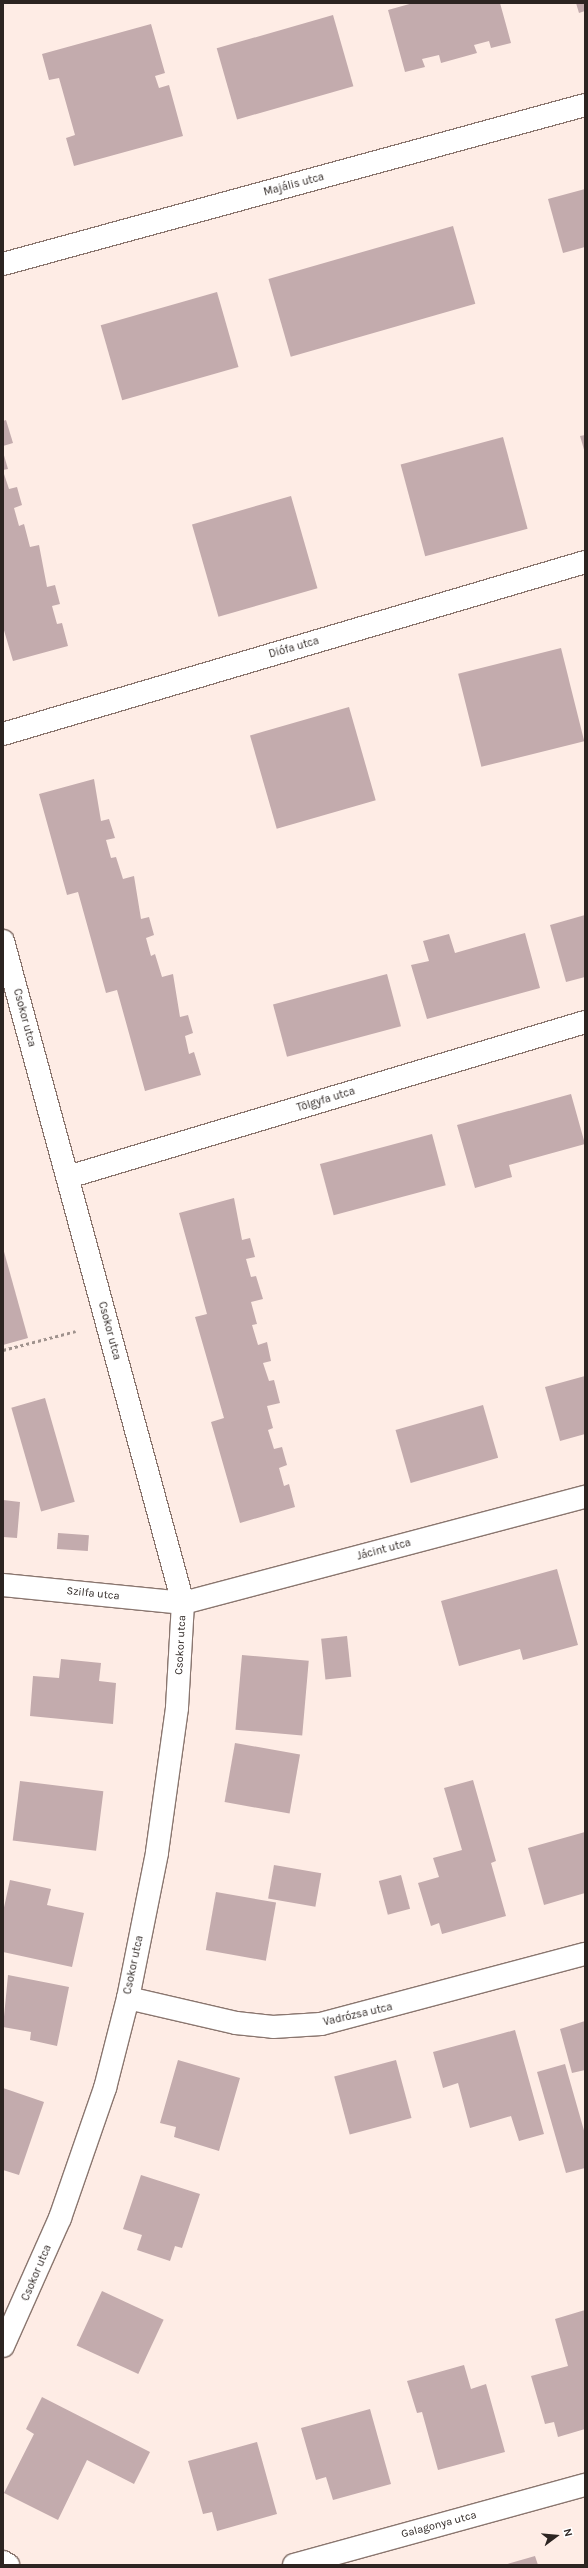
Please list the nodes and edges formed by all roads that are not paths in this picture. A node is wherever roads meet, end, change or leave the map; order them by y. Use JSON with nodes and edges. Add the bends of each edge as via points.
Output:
{"nodes":[{"id":1,"x":585,"y":105,"type":"edge"},
{"id":2,"x":3,"y":264,"type":"edge"},
{"id":3,"x":585,"y":562,"type":"edge"},
{"id":4,"x":3,"y":734,"type":"edge"},
{"id":5,"x":3,"y":941,"type":"edge"},
{"id":6,"x":585,"y":1022,"type":"edge"},
{"id":7,"x":68,"y":1177,"type":"junction"},
{"id":8,"x":585,"y":1496,"type":"edge"},
{"id":9,"x":3,"y":1585,"type":"edge"},
{"id":10,"x":183,"y":1603,"type":"junction"},
{"id":11,"x":585,"y":1954,"type":"edge"},
{"id":12,"x":128,"y":1998,"type":"junction"},
{"id":13,"x":3,"y":2346,"type":"edge"},
{"id":14,"x":585,"y":2485,"type":"edge"},
{"id":15,"x":3,"y":2562,"type":"edge"},
{"id":16,"x":8,"y":2565,"type":"edge"},
{"id":17,"x":294,"y":2565,"type":"edge"}],
"edges":[{"from":1,"to":2,"type":"street","name":"Majális utca"},
{"from":3,"to":4,"type":"street","name":"Diófa utca"},
{"from":5,"to":7,"type":"street","name":"Csokor utca"},
{"from":6,"to":7,"type":"street","name":"Tölgyfa utca"},
{"from":7,"to":10,"type":"street","name":"Csokor utca"},
{"from":8,"to":10,"type":"street","name":"Jácint utca"},
{"from":9,"to":10,"type":"street","name":"Szilfa utca"},
{"from":10,"to":12,"type":"street","name":"Csokor utca","via":[[177,1708],[158,1846]]},
{"from":11,"to":12,"type":"street","name":"Vadrózsa utca","via":[[321,2024],[273,2027],[236,2023]]},
{"from":12,"to":13,"type":"street","name":"Csokor utca","via":[[105,2088],[60,2218]]},
{"from":14,"to":17,"type":"street","name":"Galagonya utca"},
{"from":15,"to":16,"type":"street"}]}
